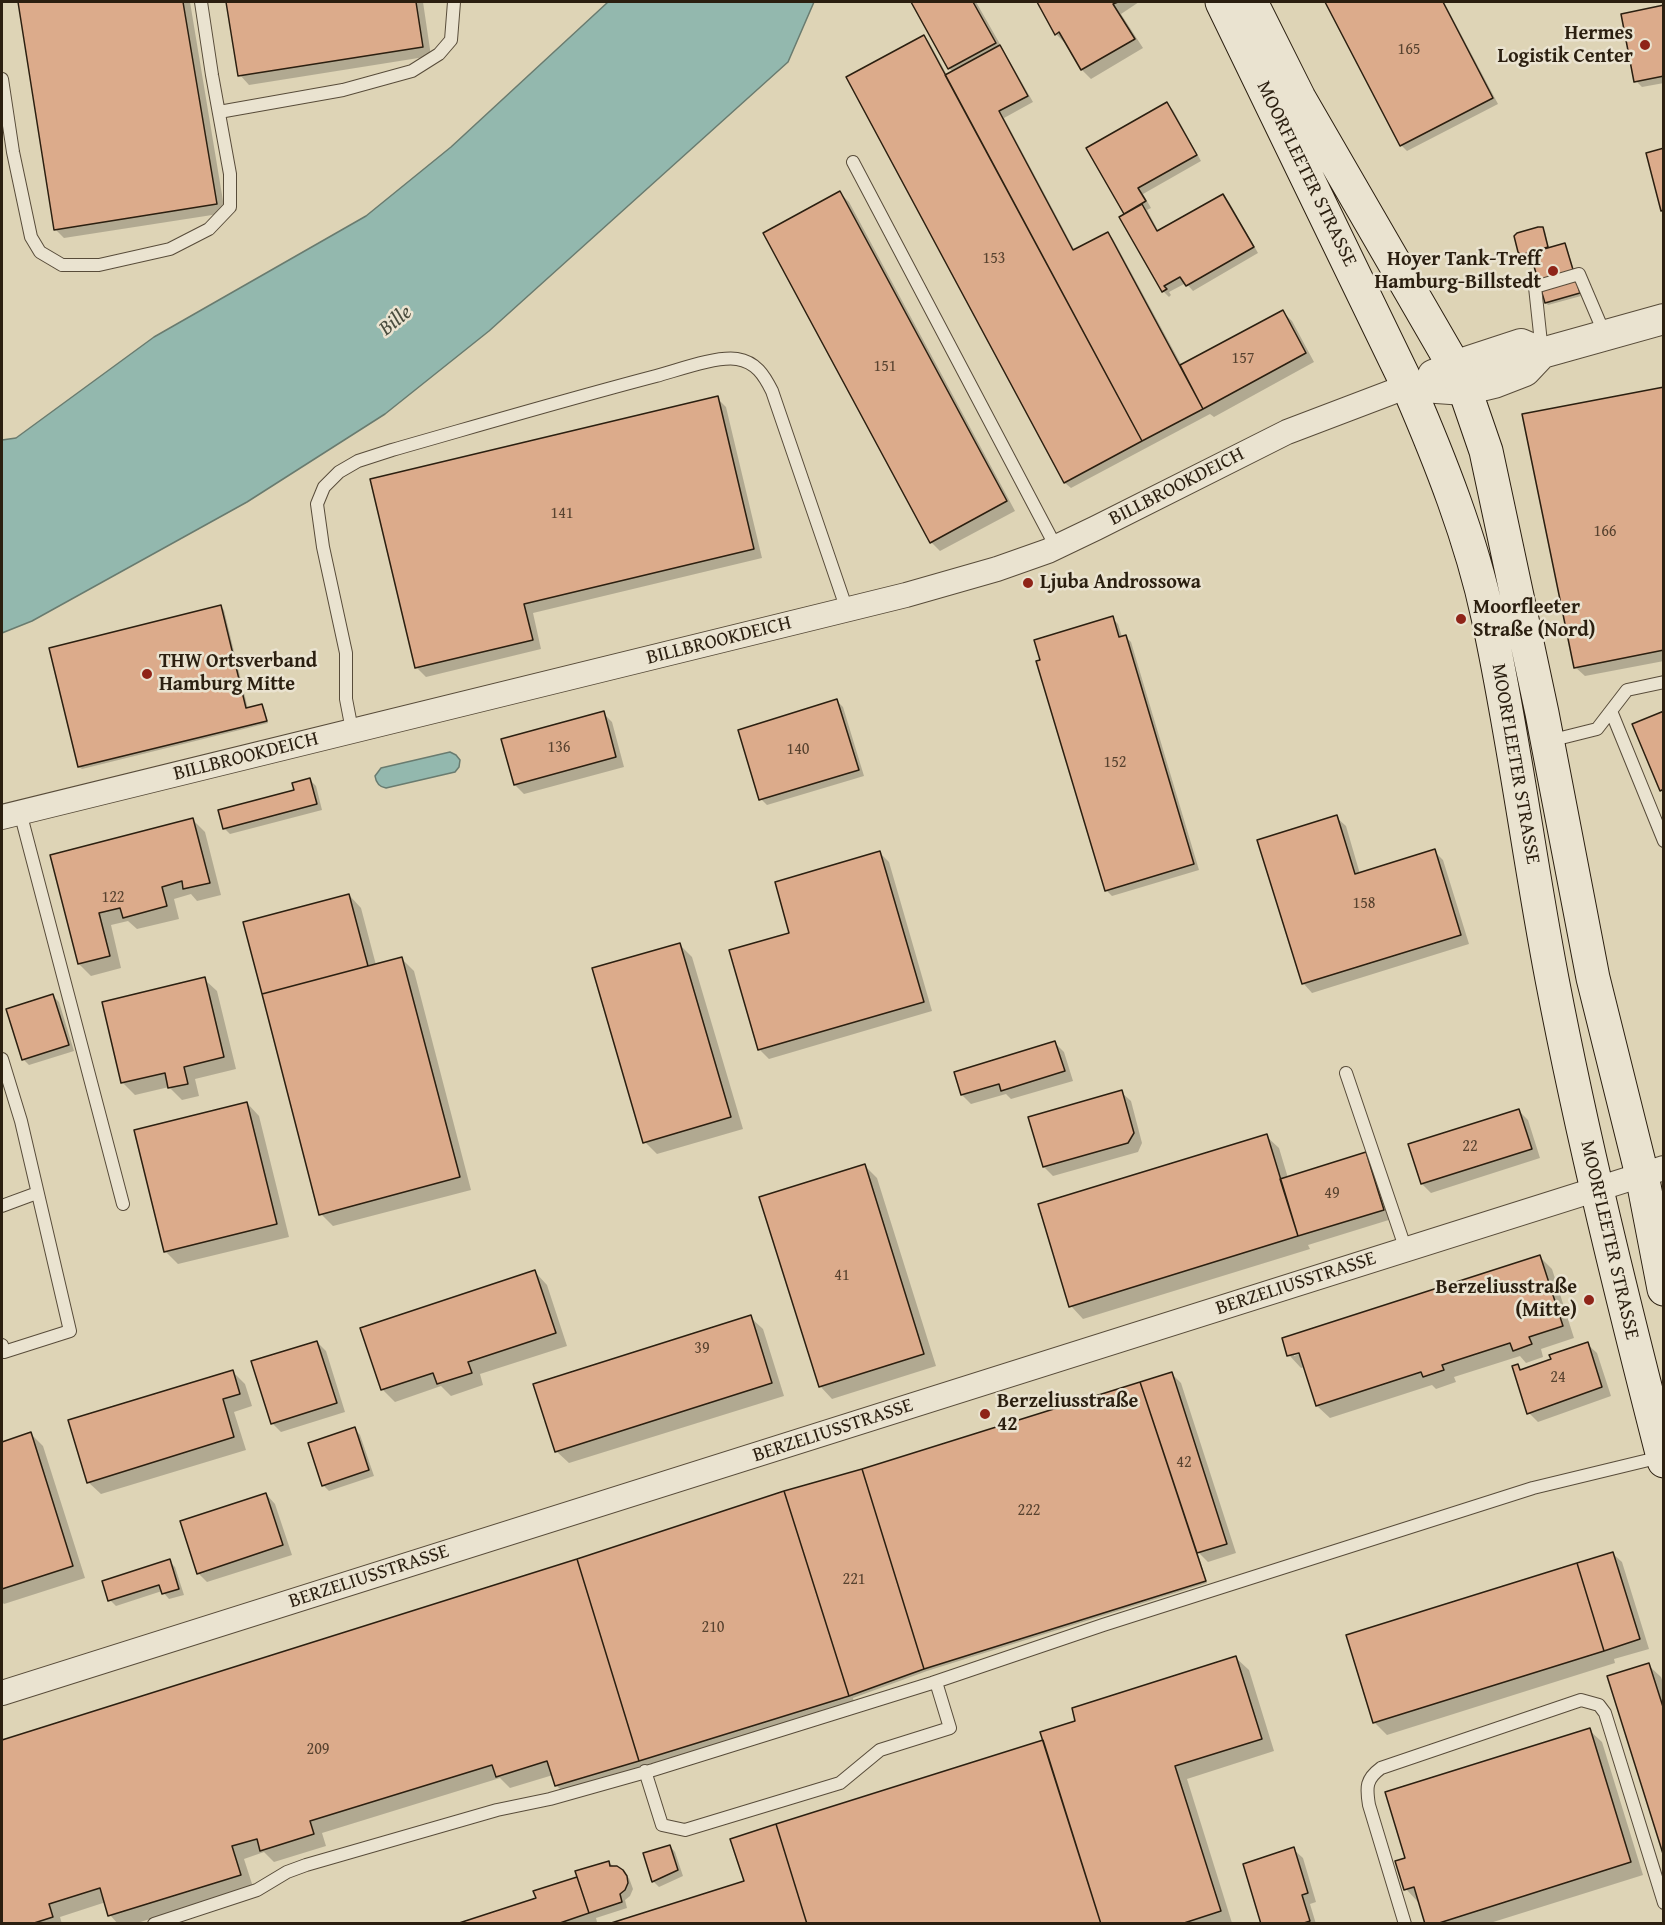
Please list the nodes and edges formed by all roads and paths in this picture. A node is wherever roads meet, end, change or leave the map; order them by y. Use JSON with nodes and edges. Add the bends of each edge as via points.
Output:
{"nodes":[{"id":1,"x":201,"y":2,"type":"edge"},
{"id":2,"x":454,"y":2,"type":"edge"},
{"id":3,"x":1222,"y":2,"type":"edge"},
{"id":4,"x":1251,"y":2,"type":"edge"},
{"id":5,"x":2,"y":79,"type":"edge"},
{"id":6,"x":219,"y":112,"type":"junction"},
{"id":7,"x":853,"y":162,"type":"dead end"},
{"id":8,"x":1664,"y":319,"type":"edge"},
{"id":9,"x":1606,"y":336,"type":"junction"},
{"id":10,"x":1542,"y":353,"type":"junction"},
{"id":11,"x":1459,"y":378,"type":"junction"},
{"id":12,"x":1408,"y":386,"type":"junction"},
{"id":13,"x":1056,"y":547,"type":"junction"},
{"id":14,"x":847,"y":610,"type":"junction"},
{"id":15,"x":1664,"y":682,"type":"edge"},
{"id":16,"x":1611,"y":711,"type":"junction"},
{"id":17,"x":352,"y":730,"type":"junction"},
{"id":18,"x":1548,"y":741,"type":"junction"},
{"id":19,"x":11,"y":814,"type":"edge"},
{"id":20,"x":1664,"y":841,"type":"edge"},
{"id":21,"x":2,"y":1059,"type":"edge"},
{"id":22,"x":1346,"y":1073,"type":"dead end"},
{"id":23,"x":1653,"y":1171,"type":"edge"},
{"id":24,"x":1595,"y":1189,"type":"junction"},
{"id":25,"x":37,"y":1192,"type":"junction"},
{"id":26,"x":123,"y":1204,"type":"dead end"},
{"id":27,"x":2,"y":1206,"type":"edge"},
{"id":28,"x":1406,"y":1250,"type":"junction"},
{"id":29,"x":1664,"y":1289,"type":"edge"},
{"id":30,"x":2,"y":1345,"type":"edge"},
{"id":31,"x":1663,"y":1458,"type":"edge"},
{"id":32,"x":936,"y":1682,"type":"junction"},
{"id":33,"x":2,"y":1693,"type":"edge"},
{"id":34,"x":645,"y":1772,"type":"junction"},
{"id":35,"x":1664,"y":1903,"type":"edge"},
{"id":36,"x":154,"y":1923,"type":"edge"},
{"id":37,"x":1405,"y":1923,"type":"edge"}],
"edges":[{"from":1,"to":6,"type":"lane"},
{"from":2,"to":6,"type":"lane","via":[[451,40],[439,54],[412,71],[343,90]]},
{"from":3,"to":12,"type":"main road","name":"MOORFLEETER STRASSE"},
{"from":4,"to":11,"type":"main road","name":"MOORFLEETER STRASSE","via":[[1299,98]]},
{"from":5,"to":6,"type":"lane","via":[[31,237],[39,252],[62,265],[99,265],[170,249],[209,229],[230,207],[230,174]]},
{"from":7,"to":13,"type":"lane"},
{"from":8,"to":9,"type":"street","name":"BILLBROOKDEICH"},
{"from":9,"to":10,"type":"street","name":"BILLBROOKDEICH"},
{"from":9,"to":10,"type":"lane","via":[[1579,274],[1535,287]]},
{"from":10,"to":11,"type":"street","name":"BILLBROOKDEICH","via":[[1521,344]]},
{"from":11,"to":12,"type":"street","name":"BILLBROOKDEICH"},
{"from":11,"to":18,"type":"main road","name":"MOORFLEETER STRASSE","via":[[1486,452]]},
{"from":12,"to":13,"type":"street","name":"BILLBROOKDEICH","via":[[1268,441]]},
{"from":12,"to":24,"type":"main road","name":"MOORFLEETER STRASSE","via":[[1471,551],[1488,615],[1552,979]]},
{"from":13,"to":14,"type":"street","name":"BILLBROOKDEICH","via":[[997,569]]},
{"from":14,"to":17,"type":"street","name":"BILLBROOKDEICH"},
{"from":14,"to":17,"type":"lane","via":[[763,372],[751,363],[720,359],[392,450],[339,472],[324,487],[317,504],[346,653],[346,699]]},
{"from":15,"to":16,"type":"lane","via":[[1627,690]]},
{"from":16,"to":18,"type":"lane","via":[[1597,729]]},
{"from":16,"to":20,"type":"lane"},
{"from":17,"to":19,"type":"street","name":"BILLBROOKDEICH"},
{"from":18,"to":23,"type":"main road","name":"MOORFLEETER STRASSE","via":[[1593,978]]},
{"from":19,"to":26,"type":"lane"},
{"from":21,"to":25,"type":"lane"},
{"from":22,"to":28,"type":"lane"},
{"from":23,"to":24,"type":"street","name":"BERZELIUSSTRASSE"},
{"from":23,"to":29,"type":"main road","name":"MOORFLEETER STRASSE"},
{"from":24,"to":28,"type":"street","name":"BERZELIUSSTRASSE"},
{"from":24,"to":31,"type":"main road","name":"MOORFLEETER STRASSE"},
{"from":25,"to":27,"type":"lane"},
{"from":25,"to":30,"type":"lane","via":[[70,1331],[4,1352]]},
{"from":28,"to":33,"type":"street","name":"BERZELIUSSTRASSE"},
{"from":31,"to":32,"type":"lane","via":[[1522,1491]]},
{"from":32,"to":34,"type":"lane"},
{"from":32,"to":34,"type":"lane","via":[[950,1728],[880,1749],[840,1783],[685,1830],[662,1825]]},
{"from":34,"to":36,"type":"lane","via":[[306,1865],[257,1890]]},
{"from":35,"to":37,"type":"lane","via":[[1605,1713],[1599,1705],[1581,1700],[1372,1774],[1369,1805]]}]}
